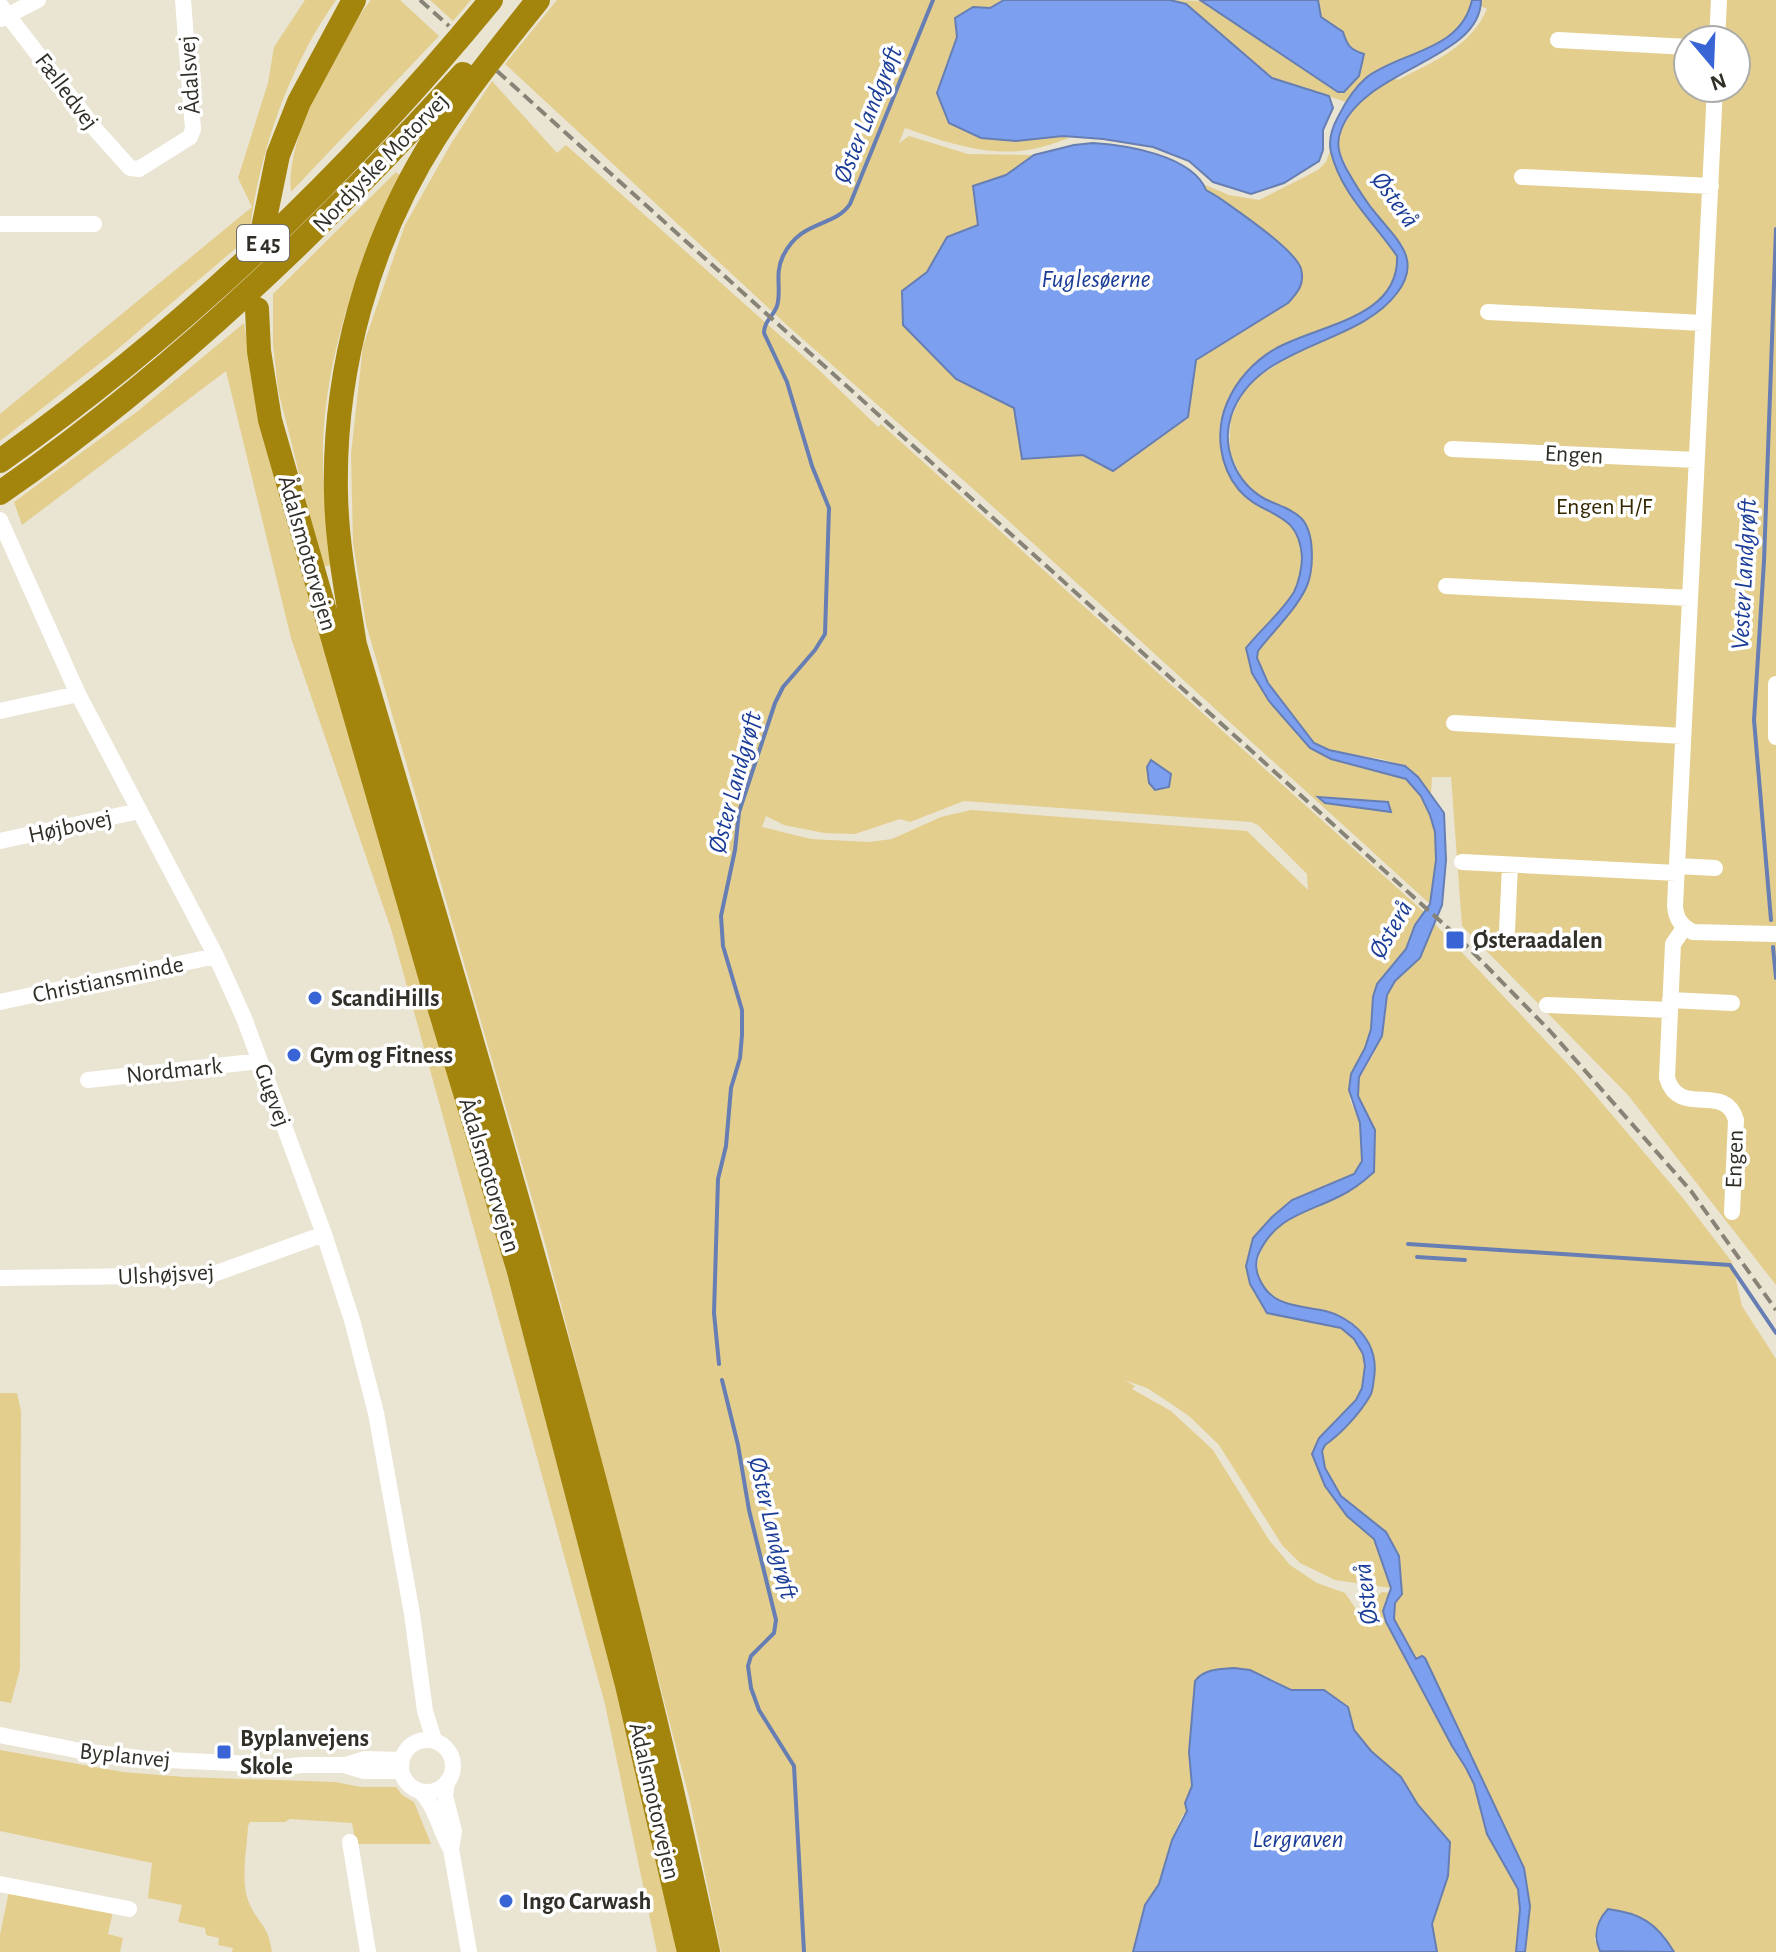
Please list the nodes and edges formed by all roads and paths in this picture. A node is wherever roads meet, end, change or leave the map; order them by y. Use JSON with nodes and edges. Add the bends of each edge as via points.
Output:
{"nodes":[{"id":1,"x":38,"y":0,"type":"edge"},
{"id":2,"x":183,"y":0,"type":"edge"},
{"id":3,"x":354,"y":0,"type":"edge"},
{"id":4,"x":491,"y":0,"type":"edge"},
{"id":5,"x":524,"y":0,"type":"edge"},
{"id":6,"x":538,"y":0,"type":"edge"},
{"id":7,"x":1719,"y":0,"type":"edge"},
{"id":8,"x":3,"y":13,"type":"edge"},
{"id":9,"x":1718,"y":24,"type":"edge"},
{"id":10,"x":1558,"y":40,"type":"dead end"},
{"id":11,"x":1672,"y":46,"type":"edge"},
{"id":12,"x":1714,"y":104,"type":"edge"},
{"id":13,"x":139,"y":169,"type":"joint"},
{"id":14,"x":1522,"y":177,"type":"dead end"},
{"id":15,"x":1711,"y":186,"type":"junction"},
{"id":16,"x":0,"y":224,"type":"edge"},
{"id":17,"x":94,"y":224,"type":"dead end"},
{"id":18,"x":263,"y":228,"type":"dead end"},
{"id":19,"x":257,"y":309,"type":"dead end"},
{"id":20,"x":1488,"y":312,"type":"dead end"},
{"id":21,"x":1703,"y":323,"type":"junction"},
{"id":22,"x":1452,"y":449,"type":"dead end"},
{"id":23,"x":4,"y":459,"type":"edge"},
{"id":24,"x":1696,"y":460,"type":"junction"},
{"id":25,"x":9,"y":487,"type":"edge"},
{"id":26,"x":0,"y":520,"type":"edge"},
{"id":27,"x":1446,"y":586,"type":"dead end"},
{"id":28,"x":1690,"y":598,"type":"junction"},
{"id":29,"x":1776,"y":684,"type":"edge"},
{"id":30,"x":78,"y":694,"type":"junction"},
{"id":31,"x":0,"y":711,"type":"edge"},
{"id":32,"x":1454,"y":723,"type":"dead end"},
{"id":33,"x":1683,"y":736,"type":"junction"},
{"id":34,"x":1776,"y":737,"type":"edge"},
{"id":35,"x":139,"y":811,"type":"junction"},
{"id":36,"x":0,"y":841,"type":"edge"},
{"id":37,"x":1462,"y":862,"type":"dead end"},
{"id":38,"x":1510,"y":865,"type":"junction"},
{"id":39,"x":1715,"y":868,"type":"dead end"},
{"id":40,"x":1677,"y":870,"type":"junction"},
{"id":41,"x":1684,"y":928,"type":"junction"},
{"id":42,"x":1507,"y":931,"type":"dead end"},
{"id":43,"x":1776,"y":934,"type":"edge"},
{"id":44,"x":216,"y":956,"type":"junction"},
{"id":45,"x":0,"y":1002,"type":"edge"},
{"id":46,"x":1732,"y":1003,"type":"dead end"},
{"id":47,"x":1547,"y":1005,"type":"dead end"},
{"id":48,"x":1670,"y":1005,"type":"junction"},
{"id":49,"x":260,"y":1061,"type":"junction"},
{"id":50,"x":88,"y":1080,"type":"dead end"},
{"id":51,"x":1732,"y":1212,"type":"dead end"},
{"id":52,"x":324,"y":1234,"type":"junction"},
{"id":53,"x":0,"y":1278,"type":"edge"},
{"id":54,"x":0,"y":1735,"type":"edge"},
{"id":55,"x":426,"y":1741,"type":"junction"},
{"id":56,"x":401,"y":1766,"type":"junction"},
{"id":57,"x":447,"y":1782,"type":"junction"},
{"id":58,"x":420,"y":1791,"type":"junction"},
{"id":59,"x":350,"y":1842,"type":"dead end"},
{"id":60,"x":451,"y":1849,"type":"junction"},
{"id":61,"x":0,"y":1884,"type":"edge"},
{"id":62,"x":129,"y":1909,"type":"dead end"},
{"id":63,"x":368,"y":1952,"type":"edge"},
{"id":64,"x":469,"y":1952,"type":"edge"},
{"id":65,"x":689,"y":1952,"type":"edge"},
{"id":66,"x":708,"y":1952,"type":"edge"}],
"edges":[{"from":1,"to":8,"type":"street"},
{"from":2,"to":13,"type":"street","name":"Ådalsvej","via":[[193,129],[190,137]]},
{"from":3,"to":18,"type":"highway","via":[[299,102],[278,155]]},
{"from":4,"to":23,"type":"highway","name":"Nordjyske Motorvej","number":"E 45","via":[[402,103],[280,228],[148,346]]},
{"from":5,"to":25,"type":"highway","name":"Nordjyske Motorvej","number":"E 45","via":[[419,122],[299,246],[164,366]]},
{"from":6,"to":66,"type":"highway","name":"Ådalsmotorvejen","via":[[434,139],[376,260],[358,313],[340,413],[336,494],[342,565],[355,645],[574,1403]]},
{"from":7,"to":9,"type":"street"},
{"from":8,"to":13,"type":"street","name":"Fælledvej","via":[[96,130],[130,168]]},
{"from":10,"to":11,"type":"street"},
{"from":12,"to":15,"type":"street","name":"Engen"},
{"from":14,"to":15,"type":"street"},
{"from":15,"to":21,"type":"street","name":"Engen"},
{"from":16,"to":17,"type":"street"},
{"from":19,"to":65,"type":"highway","name":"Ådalsmotorvejen","via":[[270,420],[527,1299],[627,1685]]},
{"from":20,"to":21,"type":"street"},
{"from":21,"to":24,"type":"street","name":"Engen"},
{"from":22,"to":24,"type":"street","name":"Engen"},
{"from":24,"to":28,"type":"street","name":"Engen"},
{"from":26,"to":30,"type":"street","name":"Gugvej"},
{"from":27,"to":28,"type":"street"},
{"from":28,"to":33,"type":"street","name":"Engen"},
{"from":29,"to":34,"type":"street"},
{"from":30,"to":31,"type":"street"},
{"from":30,"to":35,"type":"street","name":"Gugvej"},
{"from":32,"to":33,"type":"street"},
{"from":33,"to":40,"type":"street","name":"Engen"},
{"from":35,"to":36,"type":"street","name":"Højbovej"},
{"from":35,"to":44,"type":"street","name":"Gugvej"},
{"from":37,"to":38,"type":"street"},
{"from":38,"to":40,"type":"street"},
{"from":38,"to":42,"type":"street"},
{"from":39,"to":40,"type":"street"},
{"from":40,"to":41,"type":"street","name":"Engen","via":[[1676,914]]},
{"from":41,"to":43,"type":"street"},
{"from":41,"to":48,"type":"street","name":"Engen","via":[[1673,944]]},
{"from":44,"to":45,"type":"street","name":"Christiansminde"},
{"from":44,"to":49,"type":"street","name":"Gugvej"},
{"from":46,"to":48,"type":"street"},
{"from":47,"to":48,"type":"street"},
{"from":48,"to":51,"type":"street","name":"Engen","via":[[1670,1088],[1684,1098],[1721,1101],[1734,1112]]},
{"from":49,"to":50,"type":"street","name":"Nordmark"},
{"from":49,"to":52,"type":"street","name":"Gugvej"},
{"from":52,"to":53,"type":"street","name":"Ulshøjsvej","via":[[211,1275]]},
{"from":52,"to":55,"type":"street","name":"Gugvej","via":[[376,1413],[414,1628]]},
{"from":54,"to":56,"type":"street","name":"Byplanvej","via":[[81,1751],[272,1769],[346,1765],[364,1771]]},
{"from":55,"to":56,"type":"street","via":[[406,1750]]},
{"from":55,"to":57,"type":"street","via":[[451,1754],[453,1769]]},
{"from":56,"to":58,"type":"street","via":[[407,1784]]},
{"from":57,"to":58,"type":"street","via":[[436,1790]]},
{"from":57,"to":60,"type":"street","via":[[454,1831]]},
{"from":58,"to":60,"type":"street","via":[[432,1804]]},
{"from":59,"to":63,"type":"street"},
{"from":60,"to":64,"type":"street"},
{"from":61,"to":62,"type":"street"}]}
